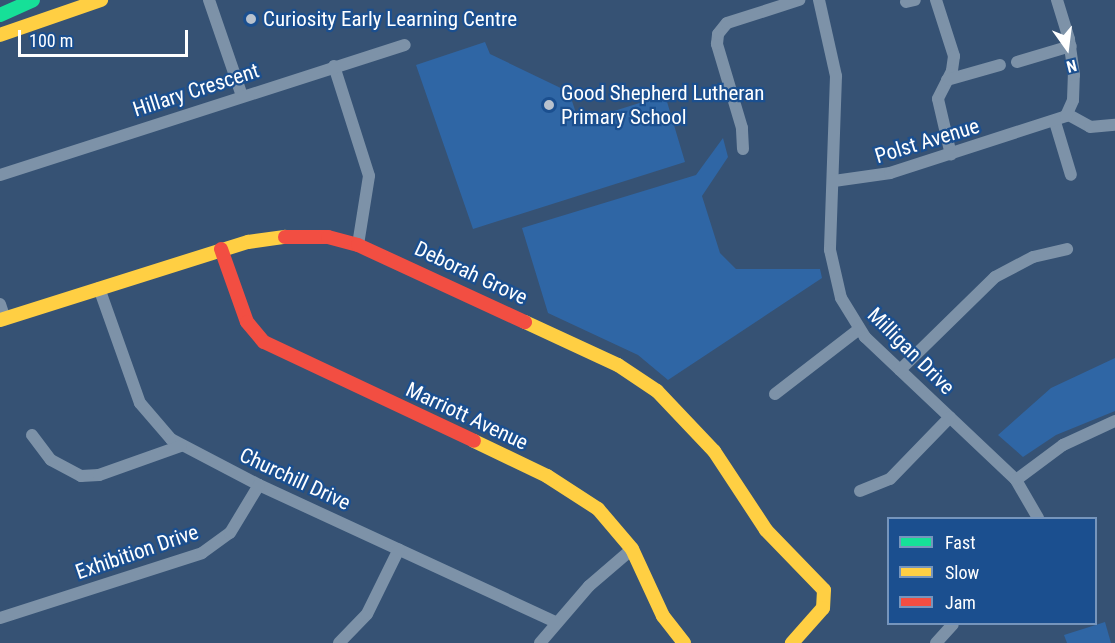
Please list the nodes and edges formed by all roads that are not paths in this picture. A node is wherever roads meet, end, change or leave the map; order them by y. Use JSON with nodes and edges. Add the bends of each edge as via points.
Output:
{"nodes":[{"id":1,"x":33,"y":0,"type":"edge"},
{"id":2,"x":101,"y":0,"type":"edge"},
{"id":3,"x":209,"y":0,"type":"edge"},
{"id":4,"x":799,"y":0,"type":"edge"},
{"id":5,"x":819,"y":0,"type":"edge"},
{"id":6,"x":936,"y":0,"type":"edge"},
{"id":7,"x":1057,"y":0,"type":"edge"},
{"id":8,"x":0,"y":15,"type":"edge"},
{"id":9,"x":0,"y":35,"type":"edge"},
{"id":10,"x":405,"y":45,"type":"dead end"},
{"id":11,"x":1071,"y":46,"type":"junction"},
{"id":12,"x":1017,"y":62,"type":"dead end"},
{"id":13,"x":1000,"y":65,"type":"dead end"},
{"id":14,"x":334,"y":66,"type":"junction"},
{"id":15,"x":947,"y":80,"type":"junction"},
{"id":16,"x":242,"y":96,"type":"junction"},
{"id":17,"x":1067,"y":114,"type":"junction"},
{"id":18,"x":1055,"y":122,"type":"junction"},
{"id":19,"x":1115,"y":124,"type":"edge"},
{"id":20,"x":743,"y":149,"type":"dead end"},
{"id":21,"x":951,"y":155,"type":"junction"},
{"id":22,"x":0,"y":174,"type":"edge"},
{"id":23,"x":1071,"y":175,"type":"dead end"},
{"id":24,"x":834,"y":181,"type":"junction"},
{"id":25,"x":358,"y":244,"type":"junction"},
{"id":26,"x":221,"y":249,"type":"junction"},
{"id":27,"x":1067,"y":249,"type":"dead end"},
{"id":28,"x":99,"y":288,"type":"junction"},
{"id":29,"x":0,"y":304,"type":"edge"},
{"id":30,"x":2,"y":320,"type":"edge"},
{"id":31,"x":859,"y":328,"type":"junction"},
{"id":32,"x":900,"y":370,"type":"junction"},
{"id":33,"x":775,"y":394,"type":"dead end"},
{"id":34,"x":950,"y":417,"type":"junction"},
{"id":35,"x":1115,"y":421,"type":"edge"},
{"id":36,"x":32,"y":435,"type":"dead end"},
{"id":37,"x":181,"y":446,"type":"junction"},
{"id":38,"x":1016,"y":480,"type":"junction"},
{"id":39,"x":259,"y":484,"type":"junction"},
{"id":40,"x":860,"y":491,"type":"dead end"},
{"id":41,"x":1037,"y":517,"type":"edge"},
{"id":42,"x":399,"y":549,"type":"junction"},
{"id":43,"x":632,"y":549,"type":"junction"},
{"id":44,"x":0,"y":618,"type":"edge"},
{"id":45,"x":557,"y":623,"type":"junction"},
{"id":46,"x":952,"y":625,"type":"edge"},
{"id":47,"x":339,"y":643,"type":"edge"},
{"id":48,"x":540,"y":643,"type":"edge"},
{"id":49,"x":684,"y":643,"type":"edge"},
{"id":50,"x":792,"y":643,"type":"edge"},
{"id":51,"x":936,"y":643,"type":"edge"}],
"edges":[{"from":1,"to":8,"type":"street"},
{"from":2,"to":9,"type":"street"},
{"from":3,"to":16,"type":"street"},
{"from":4,"to":20,"type":"street","via":[[727,23],[718,34],[717,44],[742,128]]},
{"from":5,"to":24,"type":"street","name":"Milligan Drive","via":[[837,76]]},
{"from":6,"to":15,"type":"street","via":[[954,56]]},
{"from":7,"to":11,"type":"street"},
{"from":10,"to":14,"type":"street","name":"Hillary Crescent"},
{"from":11,"to":12,"type":"street"},
{"from":11,"to":17,"type":"street","via":[[1074,86]]},
{"from":13,"to":15,"type":"street"},
{"from":14,"to":16,"type":"street","name":"Hillary Crescent"},
{"from":14,"to":25,"type":"street","via":[[369,176]]},
{"from":15,"to":21,"type":"street","via":[[937,102]]},
{"from":16,"to":22,"type":"street","name":"Hillary Crescent"},
{"from":17,"to":18,"type":"street","name":"Polst Avenue"},
{"from":17,"to":19,"type":"street","via":[[1090,127]]},
{"from":18,"to":21,"type":"street","name":"Polst Avenue"},
{"from":18,"to":23,"type":"street"},
{"from":21,"to":24,"type":"street","name":"Polst Avenue","via":[[882,176]]},
{"from":24,"to":31,"type":"street","name":"Milligan Drive","via":[[831,268],[844,305]]},
{"from":25,"to":26,"type":"street","name":"Deborah Grove","via":[[328,237],[296,236]]},
{"from":25,"to":50,"type":"street","name":"Deborah Grove","via":[[642,379],[684,417],[714,452],[766,530],[821,585],[825,596],[823,608]]},
{"from":26,"to":28,"type":"street","name":"Deborah Grove"},
{"from":26,"to":43,"type":"street","name":"Marriott Avenue","via":[[247,322],[264,342],[561,483],[598,509]]},
{"from":27,"to":32,"type":"street","via":[[1033,257],[995,277]]},
{"from":28,"to":30,"type":"street","name":"Deborah Grove"},
{"from":28,"to":37,"type":"street","name":"Churchill Drive","via":[[140,403],[155,424]]},
{"from":29,"to":30,"type":"street"},
{"from":31,"to":32,"type":"street","name":"Milligan Drive"},
{"from":31,"to":33,"type":"street"},
{"from":32,"to":34,"type":"street","name":"Milligan Drive"},
{"from":34,"to":38,"type":"street","name":"Milligan Drive"},
{"from":34,"to":40,"type":"street","via":[[890,480]]},
{"from":35,"to":38,"type":"street","via":[[1064,445]]},
{"from":36,"to":37,"type":"street","via":[[51,460],[81,476],[99,475]]},
{"from":37,"to":39,"type":"street","name":"Churchill Drive"},
{"from":38,"to":41,"type":"street","name":"Milligan Drive"},
{"from":39,"to":42,"type":"street","name":"Churchill Drive"},
{"from":39,"to":44,"type":"street","name":"Exhibition Drive","via":[[230,533],[202,553]]},
{"from":42,"to":45,"type":"street","name":"Churchill Drive"},
{"from":42,"to":47,"type":"street","via":[[367,614]]},
{"from":43,"to":45,"type":"street","via":[[589,586]]},
{"from":43,"to":49,"type":"street","name":"Marriott Avenue","via":[[663,616]]},
{"from":45,"to":48,"type":"street"},
{"from":46,"to":51,"type":"street"}]}
